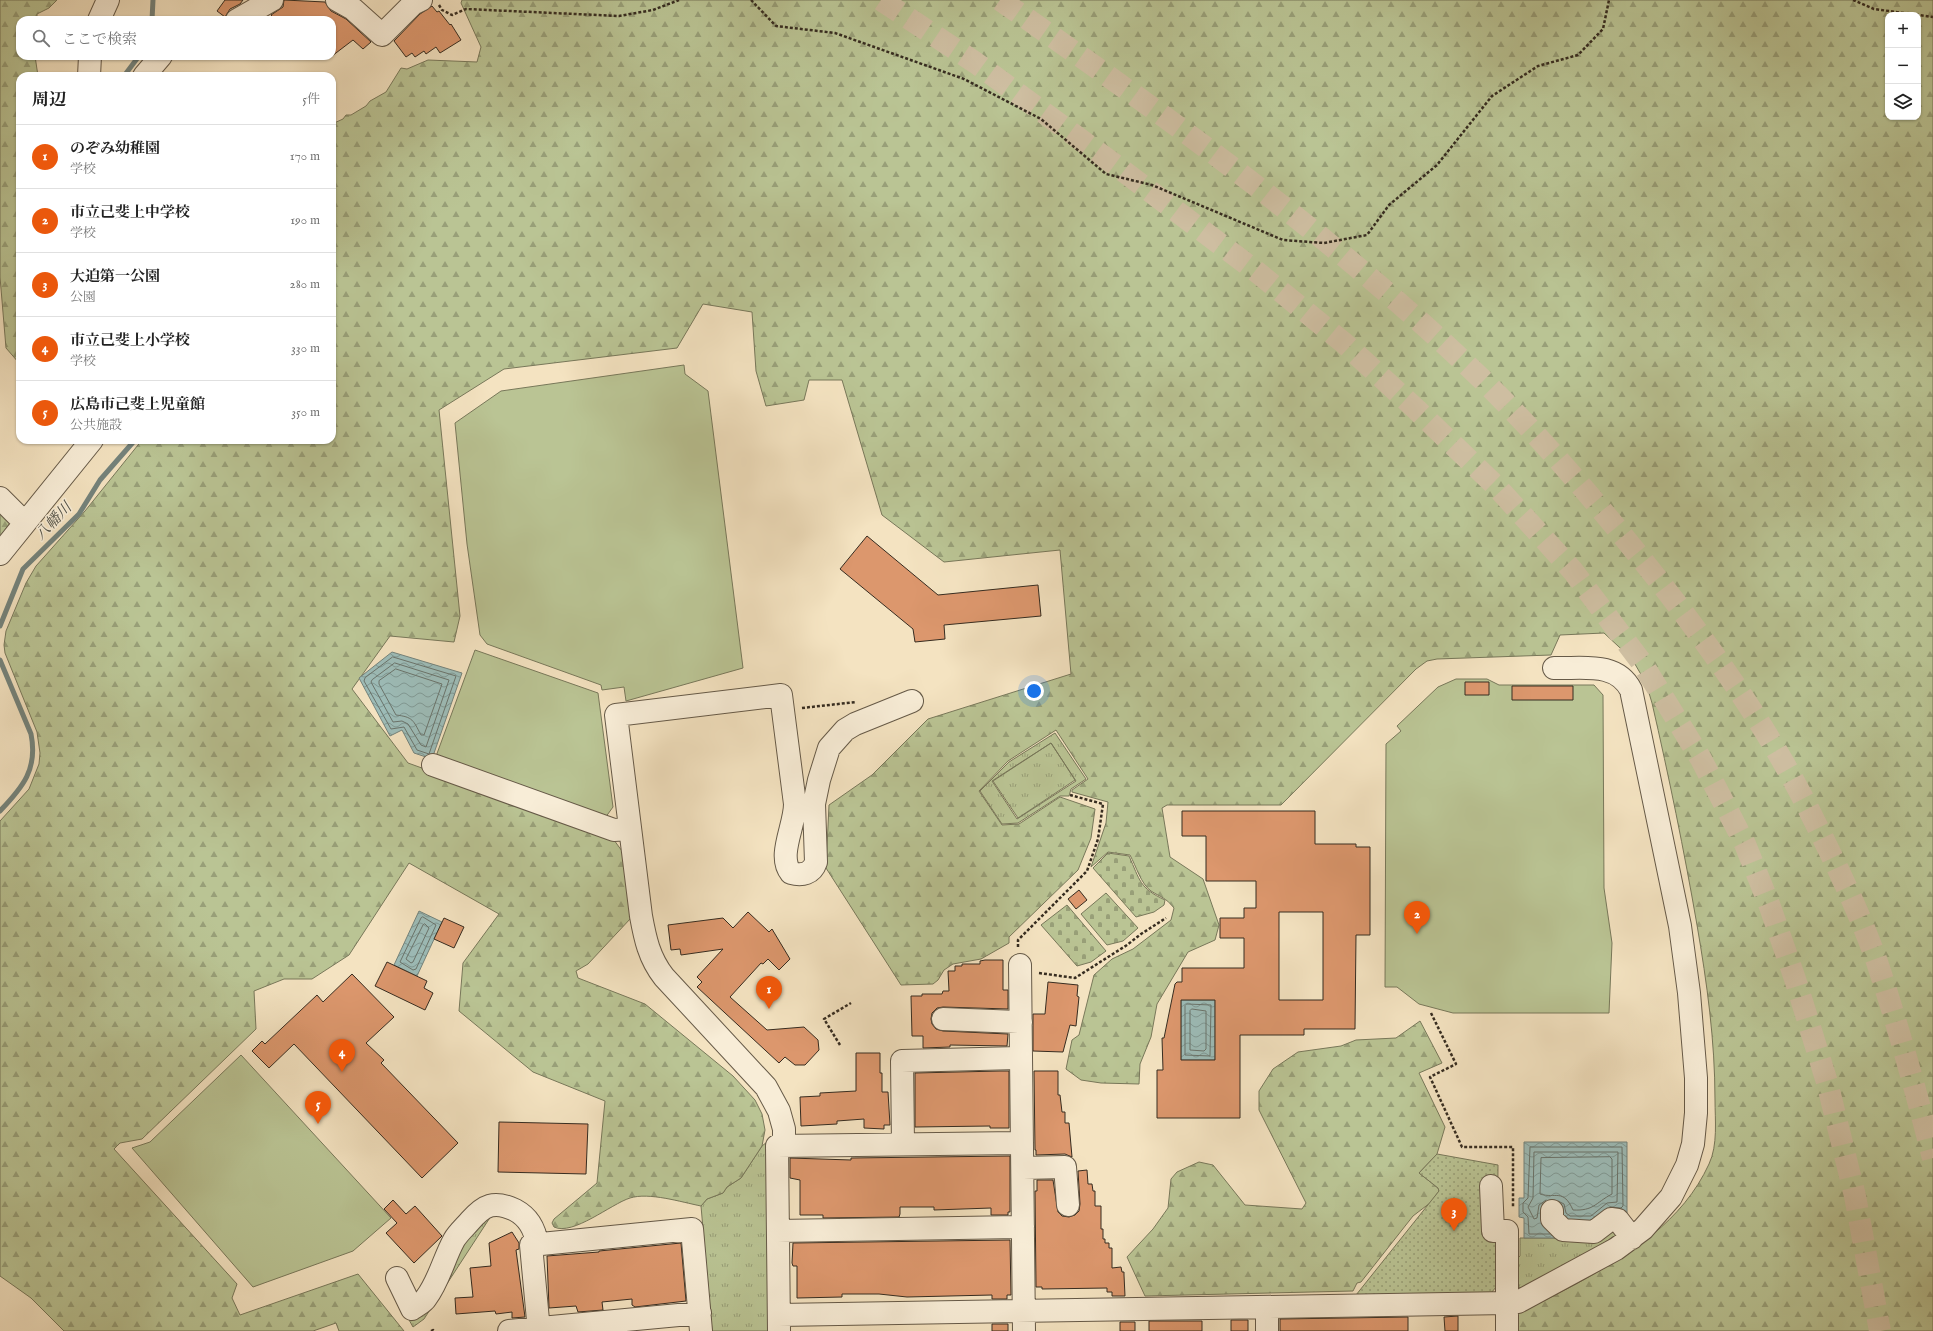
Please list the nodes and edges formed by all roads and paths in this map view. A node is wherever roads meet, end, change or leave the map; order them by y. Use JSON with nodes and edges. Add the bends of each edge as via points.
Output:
{"nodes":[{"id":1,"x":92,"y":0,"type":"edge"},
{"id":2,"x":108,"y":0,"type":"edge"},
{"id":3,"x":272,"y":0,"type":"edge"},
{"id":4,"x":337,"y":0,"type":"edge"},
{"id":5,"x":421,"y":0,"type":"edge"},
{"id":6,"x":436,"y":0,"type":"edge"},
{"id":7,"x":679,"y":0,"type":"edge"},
{"id":8,"x":751,"y":0,"type":"edge"},
{"id":9,"x":1609,"y":0,"type":"edge"},
{"id":10,"x":1854,"y":0,"type":"edge"},
{"id":11,"x":85,"y":16,"type":"edge"},
{"id":12,"x":101,"y":16,"type":"edge"},
{"id":13,"x":244,"y":16,"type":"edge"},
{"id":14,"x":1933,"y":17,"type":"edge"},
{"id":15,"x":90,"y":60,"type":"edge"},
{"id":16,"x":158,"y":60,"type":"edge"},
{"id":17,"x":89,"y":72,"type":"edge"},
{"id":18,"x":147,"y":72,"type":"edge"},
{"id":19,"x":89,"y":444,"type":"edge"},
{"id":20,"x":0,"y":498,"type":"edge"},
{"id":21,"x":24,"y":522,"type":"junction"},
{"id":22,"x":0,"y":554,"type":"edge"},
{"id":23,"x":1554,"y":668,"type":"dead end"},
{"id":24,"x":912,"y":701,"type":"dead end"},
{"id":25,"x":854,"y":702,"type":"dead end"},
{"id":26,"x":804,"y":708,"type":"dead end"},
{"id":27,"x":433,"y":765,"type":"dead end"},
{"id":28,"x":1070,"y":795,"type":"dead end"},
{"id":29,"x":630,"y":829,"type":"junction"},
{"id":30,"x":1166,"y":918,"type":"dead end"},
{"id":31,"x":1018,"y":940,"type":"dead end"},
{"id":32,"x":1020,"y":969,"type":"joint"},
{"id":33,"x":851,"y":1003,"type":"dead end"},
{"id":34,"x":1431,"y":1012,"type":"dead end"},
{"id":35,"x":943,"y":1019,"type":"dead end"},
{"id":36,"x":1021,"y":1022,"type":"junction"},
{"id":37,"x":840,"y":1045,"type":"dead end"},
{"id":38,"x":1021,"y":1058,"type":"junction"},
{"id":39,"x":1022,"y":1143,"type":"junction"},
{"id":40,"x":903,"y":1144,"type":"junction"},
{"id":41,"x":784,"y":1146,"type":"junction"},
{"id":42,"x":1023,"y":1168,"type":"junction"},
{"id":43,"x":1492,"y":1186,"type":"dead end"},
{"id":44,"x":1512,"y":1203,"type":"dead end"},
{"id":45,"x":1068,"y":1205,"type":"dead end"},
{"id":46,"x":1552,"y":1211,"type":"dead end"},
{"id":47,"x":1023,"y":1226,"type":"junction"},
{"id":48,"x":778,"y":1230,"type":"junction"},
{"id":49,"x":1632,"y":1238,"type":"junction"},
{"id":50,"x":537,"y":1244,"type":"junction"},
{"id":51,"x":397,"y":1278,"type":"dead end"},
{"id":52,"x":1506,"y":1303,"type":"junction"},
{"id":53,"x":1267,"y":1307,"type":"junction"},
{"id":54,"x":1024,"y":1321,"type":"edge"},
{"id":55,"x":700,"y":1322,"type":"edge"},
{"id":56,"x":779,"y":1323,"type":"edge"},
{"id":57,"x":539,"y":1330,"type":"edge"},
{"id":58,"x":509,"y":1331,"type":"edge"},
{"id":59,"x":1268,"y":1331,"type":"edge"},
{"id":60,"x":1507,"y":1331,"type":"edge"}],
"edges":[{"from":1,"to":11,"type":"street"},
{"from":2,"to":12,"type":"street"},
{"from":3,"to":13,"type":"street"},
{"from":4,"to":5,"type":"street","via":[[354,8],[382,35],[413,4]]},
{"from":6,"to":7,"type":"path","via":[[442,10],[452,16],[466,9],[619,16],[653,10]]},
{"from":8,"to":9,"type":"path","via":[[776,26],[836,33],[964,78],[1041,119],[1106,174],[1152,185],[1283,240],[1324,243],[1368,234],[1389,205],[1437,165],[1492,96],[1538,66],[1578,55],[1603,29]]},
{"from":10,"to":14,"type":"path","via":[[1874,9]]},
{"from":15,"to":17,"type":"street"},
{"from":16,"to":18,"type":"street"},
{"from":19,"to":21,"type":"street"},
{"from":20,"to":21,"type":"street"},
{"from":21,"to":22,"type":"street"},
{"from":23,"to":49,"type":"street","via":[[1609,670],[1623,678],[1630,690],[1680,926],[1696,1078],[1693,1144],[1687,1165],[1671,1197],[1654,1219]]},
{"from":24,"to":29,"type":"street","via":[[855,724],[845,730],[829,748],[814,804],[816,862],[812,870],[803,875],[791,873],[785,862],[795,816],[795,804],[781,695],[616,715]]},
{"from":25,"to":26,"type":"path"},
{"from":27,"to":29,"type":"street","via":[[614,830]]},
{"from":28,"to":31,"type":"path","via":[[1103,804],[1098,839],[1087,871]]},
{"from":29,"to":41,"type":"street","via":[[641,916],[652,959],[664,977],[766,1087],[779,1111],[784,1129]]},
{"from":30,"to":32,"type":"path","via":[[1076,978]]},
{"from":32,"to":36,"type":"street"},
{"from":33,"to":37,"type":"path","via":[[824,1019]]},
{"from":34,"to":44,"type":"path","via":[[1456,1064],[1430,1077],[1462,1147],[1513,1147]]},
{"from":35,"to":36,"type":"street"},
{"from":36,"to":38,"type":"street"},
{"from":38,"to":39,"type":"street"},
{"from":38,"to":40,"type":"street","via":[[902,1061]]},
{"from":39,"to":40,"type":"street"},
{"from":39,"to":42,"type":"street"},
{"from":40,"to":41,"type":"street"},
{"from":41,"to":48,"type":"street","via":[[777,1146]]},
{"from":42,"to":45,"type":"street","via":[[1065,1167]]},
{"from":42,"to":47,"type":"street"},
{"from":43,"to":52,"type":"street","via":[[1493,1231],[1507,1231]]},
{"from":46,"to":49,"type":"street","via":[[1552,1218],[1563,1230],[1594,1232],[1611,1218],[1618,1220]]},
{"from":47,"to":48,"type":"street"},
{"from":47,"to":54,"type":"street"},
{"from":48,"to":56,"type":"street"},
{"from":49,"to":52,"type":"street","via":[[1518,1302]]},
{"from":50,"to":51,"type":"street","via":[[530,1223],[520,1213],[508,1207],[489,1205],[477,1213],[455,1238],[430,1292],[422,1302],[412,1308]]},
{"from":50,"to":55,"type":"street","via":[[692,1229]]},
{"from":50,"to":57,"type":"street","via":[[531,1245]]},
{"from":52,"to":53,"type":"street"},
{"from":52,"to":60,"type":"street"},
{"from":53,"to":54,"type":"street"},
{"from":53,"to":59,"type":"street"},
{"from":54,"to":56,"type":"street"},
{"from":55,"to":57,"type":"street"},
{"from":57,"to":58,"type":"street"}]}
